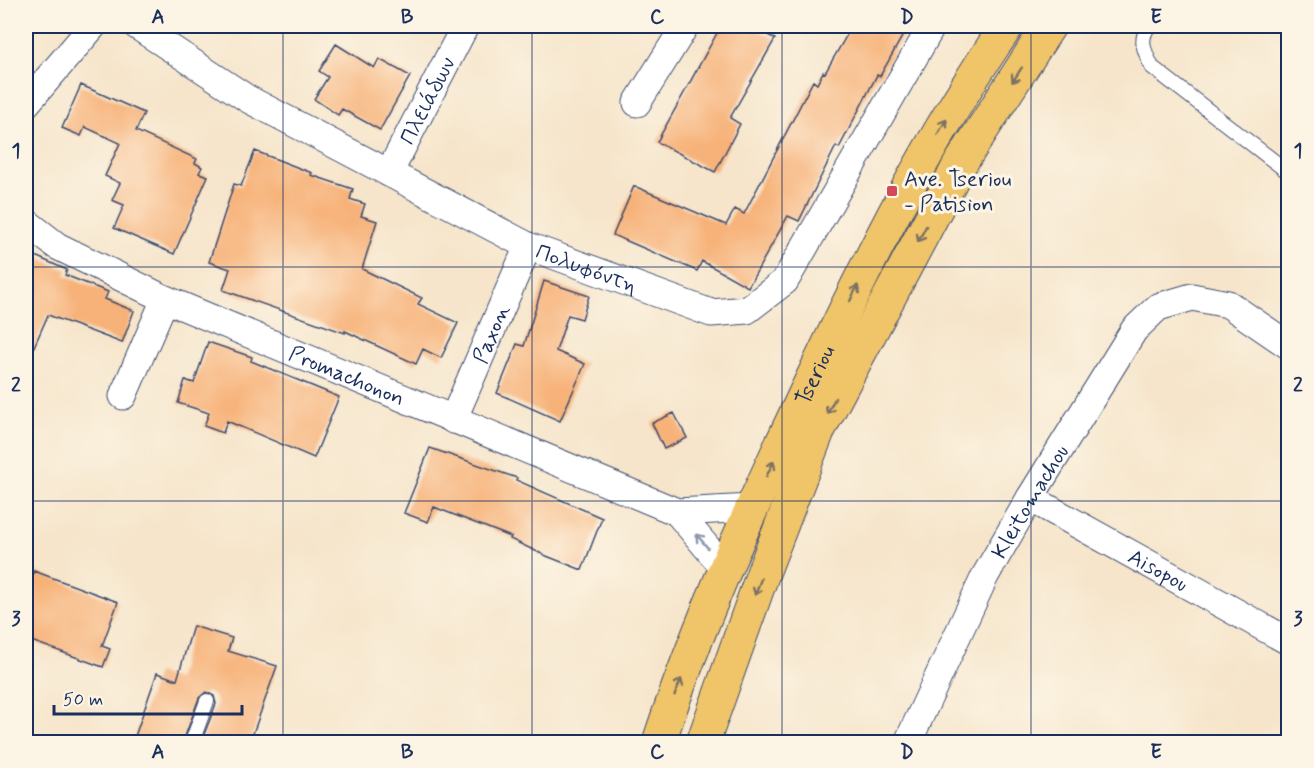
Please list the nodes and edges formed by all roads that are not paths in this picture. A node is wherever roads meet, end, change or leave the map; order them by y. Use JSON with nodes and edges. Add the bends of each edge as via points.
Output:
{"nodes":[{"id":1,"x":93,"y":26,"type":"edge"},
{"id":2,"x":137,"y":26,"type":"edge"},
{"id":3,"x":465,"y":26,"type":"edge"},
{"id":4,"x":685,"y":26,"type":"edge"},
{"id":5,"x":932,"y":26,"type":"edge"},
{"id":6,"x":1007,"y":26,"type":"edge"},
{"id":7,"x":1049,"y":26,"type":"edge"},
{"id":8,"x":1143,"y":28,"type":"edge"},
{"id":9,"x":637,"y":103,"type":"dead end"},
{"id":10,"x":26,"y":104,"type":"edge"},
{"id":11,"x":1288,"y":172,"type":"edge"},
{"id":12,"x":389,"y":173,"type":"junction"},
{"id":13,"x":26,"y":222,"type":"edge"},
{"id":14,"x":528,"y":246,"type":"junction"},
{"id":15,"x":165,"y":299,"type":"junction"},
{"id":16,"x":1288,"y":345,"type":"edge"},
{"id":17,"x":123,"y":396,"type":"dead end"},
{"id":18,"x":453,"y":420,"type":"junction"},
{"id":19,"x":1030,"y":498,"type":"junction"},
{"id":20,"x":751,"y":508,"type":"junction"},
{"id":21,"x":677,"y":512,"type":"junction"},
{"id":22,"x":726,"y":570,"type":"junction"},
{"id":23,"x":1288,"y":641,"type":"edge"},
{"id":24,"x":207,"y":701,"type":"dead end"},
{"id":25,"x":192,"y":742,"type":"edge"},
{"id":26,"x":659,"y":742,"type":"edge"},
{"id":27,"x":704,"y":742,"type":"edge"},
{"id":28,"x":908,"y":742,"type":"edge"}],
"edges":[{"from":1,"to":10,"type":"street"},
{"from":2,"to":12,"type":"street","name":"Πολυφόντη","via":[[248,99]]},
{"from":3,"to":12,"type":"street","name":"Πλειάδων"},
{"from":4,"to":9,"type":"street"},
{"from":5,"to":14,"type":"street","name":"Πολυφόντη","via":[[785,281],[747,310],[711,314]]},
{"from":20,"to":6,"type":"main road","name":"Tseriou","one_way":true,"via":[[913,177],[976,70]]},
{"from":7,"to":27,"type":"main road","name":"Tseriou","one_way":true,"via":[[960,164],[818,431]]},
{"from":8,"to":11,"type":"lane","via":[[1143,48],[1152,67]]},
{"from":12,"to":14,"type":"street","name":"Πολυφόντη"},
{"from":13,"to":15,"type":"street","name":"Promachonon","via":[[57,246]]},
{"from":14,"to":18,"type":"street","name":"Paxon"},
{"from":15,"to":17,"type":"street"},
{"from":15,"to":18,"type":"street","name":"Promachonon"},
{"from":16,"to":19,"type":"street","name":"Kleitomachou","via":[[1228,304],[1192,297],[1158,307],[1134,330]]},
{"from":18,"to":21,"type":"street","name":"Promachonon"},
{"from":19,"to":23,"type":"street","name":"Aisopou"},
{"from":19,"to":28,"type":"street","name":"Kleitomachou","via":[[985,576]]},
{"from":20,"to":21,"type":"street","name":"Promachonon"},
{"from":20,"to":22,"type":"main road","name":"Tseriou"},
{"from":22,"to":21,"type":"street","name":"Promachonon","one_way":true},
{"from":26,"to":22,"type":"main road","name":"Tseriou","one_way":true},
{"from":24,"to":25,"type":"lane"}]}
